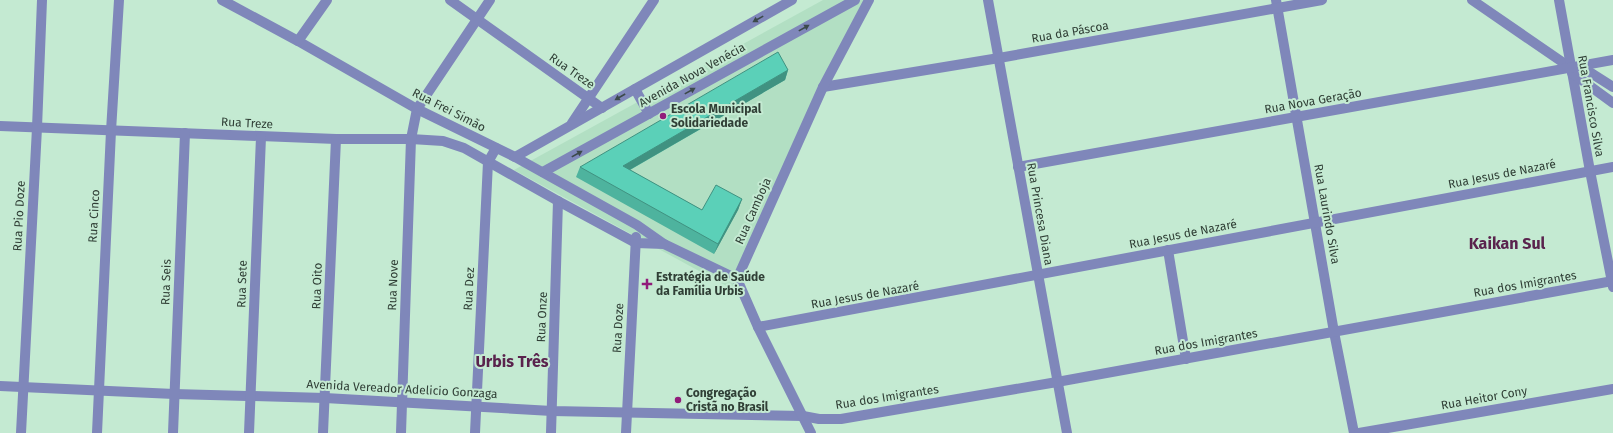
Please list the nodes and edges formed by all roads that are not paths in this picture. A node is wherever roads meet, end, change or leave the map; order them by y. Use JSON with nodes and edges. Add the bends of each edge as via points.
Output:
{"nodes":[{"id":1,"x":42,"y":0,"type":"edge"},
{"id":2,"x":119,"y":0,"type":"edge"},
{"id":3,"x":222,"y":0,"type":"edge"},
{"id":4,"x":327,"y":0,"type":"edge"},
{"id":5,"x":450,"y":0,"type":"edge"},
{"id":6,"x":490,"y":0,"type":"edge"},
{"id":7,"x":654,"y":0,"type":"edge"},
{"id":8,"x":792,"y":0,"type":"edge"},
{"id":9,"x":855,"y":0,"type":"edge"},
{"id":10,"x":869,"y":0,"type":"edge"},
{"id":11,"x":988,"y":0,"type":"edge"},
{"id":12,"x":1322,"y":0,"type":"edge"},
{"id":13,"x":1472,"y":0,"type":"edge"},
{"id":14,"x":1559,"y":0,"type":"edge"},
{"id":15,"x":1276,"y":4,"type":"edge"},
{"id":16,"x":476,"y":19,"type":"junction"},
{"id":17,"x":298,"y":41,"type":"junction"},
{"id":18,"x":999,"y":58,"type":"junction"},
{"id":19,"x":1613,"y":60,"type":"edge"},
{"id":20,"x":1574,"y":69,"type":"junction"},
{"id":21,"x":823,"y":87,"type":"junction"},
{"id":22,"x":1613,"y":87,"type":"edge"},
{"id":23,"x":635,"y":89,"type":"junction"},
{"id":24,"x":588,"y":98,"type":"junction"},
{"id":25,"x":1613,"y":103,"type":"edge"},
{"id":26,"x":602,"y":108,"type":"junction"},
{"id":27,"x":417,"y":109,"type":"junction"},
{"id":28,"x":649,"y":114,"type":"junction"},
{"id":29,"x":1297,"y":117,"type":"junction"},
{"id":30,"x":572,"y":125,"type":"junction"},
{"id":31,"x":0,"y":126,"type":"edge"},
{"id":32,"x":38,"y":128,"type":"junction"},
{"id":33,"x":111,"y":131,"type":"junction"},
{"id":34,"x":185,"y":133,"type":"junction"},
{"id":35,"x":261,"y":137,"type":"junction"},
{"id":36,"x":336,"y":139,"type":"junction"},
{"id":37,"x":410,"y":139,"type":"junction"},
{"id":38,"x":496,"y":148,"type":"junction"},
{"id":39,"x":515,"y":157,"type":"junction"},
{"id":40,"x":488,"y":162,"type":"junction"},
{"id":41,"x":1018,"y":167,"type":"junction"},
{"id":42,"x":1613,"y":167,"type":"edge"},
{"id":43,"x":1590,"y":171,"type":"junction"},
{"id":44,"x":542,"y":172,"type":"junction"},
{"id":45,"x":558,"y":202,"type":"junction"},
{"id":46,"x":1315,"y":222,"type":"junction"},
{"id":47,"x":637,"y":225,"type":"junction"},
{"id":48,"x":636,"y":243,"type":"junction"},
{"id":49,"x":664,"y":244,"type":"junction"},
{"id":50,"x":1168,"y":250,"type":"junction"},
{"id":51,"x":1038,"y":276,"type":"junction"},
{"id":52,"x":737,"y":280,"type":"junction"},
{"id":53,"x":1613,"y":283,"type":"edge"},
{"id":54,"x":758,"y":327,"type":"junction"},
{"id":55,"x":1334,"y":332,"type":"junction"},
{"id":56,"x":1186,"y":359,"type":"junction"},
{"id":57,"x":1057,"y":382,"type":"junction"},
{"id":58,"x":0,"y":386,"type":"edge"},
{"id":59,"x":23,"y":387,"type":"junction"},
{"id":60,"x":1613,"y":389,"type":"edge"},
{"id":61,"x":99,"y":391,"type":"junction"},
{"id":62,"x":174,"y":394,"type":"junction"},
{"id":63,"x":251,"y":397,"type":"junction"},
{"id":64,"x":325,"y":398,"type":"junction"},
{"id":65,"x":403,"y":403,"type":"junction"},
{"id":66,"x":476,"y":406,"type":"junction"},
{"id":67,"x":552,"y":410,"type":"junction"},
{"id":68,"x":627,"y":413,"type":"junction"},
{"id":69,"x":803,"y":416,"type":"junction"},
{"id":70,"x":21,"y":433,"type":"edge"},
{"id":71,"x":97,"y":433,"type":"edge"},
{"id":72,"x":173,"y":433,"type":"edge"},
{"id":73,"x":249,"y":433,"type":"edge"},
{"id":74,"x":323,"y":433,"type":"edge"},
{"id":75,"x":401,"y":433,"type":"edge"},
{"id":76,"x":475,"y":433,"type":"edge"},
{"id":77,"x":551,"y":433,"type":"edge"},
{"id":78,"x":626,"y":433,"type":"edge"},
{"id":79,"x":811,"y":433,"type":"edge"},
{"id":80,"x":1067,"y":433,"type":"edge"},
{"id":81,"x":1354,"y":433,"type":"edge"},
{"id":82,"x":1359,"y":433,"type":"edge"}],
"edges":[{"from":1,"to":32,"type":"street","name":"Rua Pio Doze"},
{"from":2,"to":33,"type":"street","name":"Rua Cinco"},
{"from":3,"to":17,"type":"street","name":"Rua Frei Simão"},
{"from":4,"to":17,"type":"street"},
{"from":5,"to":16,"type":"street","name":"Rua Treze"},
{"from":6,"to":16,"type":"street"},
{"from":7,"to":24,"type":"street"},
{"from":8,"to":23,"type":"street","name":"Avenida Nova Venécia","one_way":true},
{"from":28,"to":9,"type":"street","name":"Avenida Nova Venécia","one_way":true},
{"from":10,"to":21,"type":"street","name":"Rua Camboja"},
{"from":11,"to":18,"type":"street","name":"Rua Princesa Diana"},
{"from":12,"to":15,"type":"street","name":"Rua da Páscoa"},
{"from":13,"to":20,"type":"street"},
{"from":14,"to":20,"type":"street","name":"Rua Francisco Silva"},
{"from":15,"to":18,"type":"street","name":"Rua da Páscoa"},
{"from":15,"to":29,"type":"street","name":"Rua Laurindo Silva"},
{"from":16,"to":24,"type":"street","name":"Rua Treze"},
{"from":16,"to":27,"type":"street"},
{"from":17,"to":27,"type":"street","name":"Rua Frei Simão"},
{"from":18,"to":21,"type":"street","name":"Rua da Páscoa"},
{"from":18,"to":41,"type":"street","name":"Rua Princesa Diana"},
{"from":19,"to":20,"type":"street","name":"Rua Nova Geração"},
{"from":20,"to":22,"type":"street"},
{"from":20,"to":25,"type":"street"},
{"from":20,"to":29,"type":"street","name":"Rua Nova Geração"},
{"from":20,"to":43,"type":"street","name":"Rua Francisco Silva"},
{"from":21,"to":52,"type":"street","name":"Rua Camboja"},
{"from":23,"to":26,"type":"street","name":"Avenida Nova Venécia","one_way":true},
{"from":23,"to":28,"type":"street"},
{"from":24,"to":26,"type":"street","name":"Rua Treze"},
{"from":24,"to":30,"type":"street"},
{"from":26,"to":30,"type":"street","name":"Avenida Nova Venécia"},
{"from":27,"to":37,"type":"street","name":"Rua Nove"},
{"from":27,"to":38,"type":"street","name":"Rua Frei Simão"},
{"from":44,"to":28,"type":"street","name":"Avenida Nova Venécia","one_way":true},
{"from":29,"to":41,"type":"street","name":"Rua Nova Geração"},
{"from":29,"to":46,"type":"street","name":"Rua Laurindo Silva"},
{"from":30,"to":39,"type":"street","name":"Avenida Nova Venécia"},
{"from":31,"to":32,"type":"street","name":"Rua Treze"},
{"from":32,"to":33,"type":"street","name":"Rua Treze"},
{"from":32,"to":59,"type":"street","name":"Rua Pio Doze"},
{"from":33,"to":34,"type":"street","name":"Rua Treze"},
{"from":33,"to":61,"type":"street","name":"Rua Cinco"},
{"from":34,"to":35,"type":"street","name":"Rua Treze"},
{"from":34,"to":62,"type":"street","name":"Rua Seis"},
{"from":35,"to":36,"type":"street","name":"Rua Treze"},
{"from":35,"to":63,"type":"street","name":"Rua Sete"},
{"from":36,"to":37,"type":"street","name":"Rua Treze"},
{"from":36,"to":64,"type":"street","name":"Rua Oito"},
{"from":37,"to":40,"type":"street","name":"Rua Treze","via":[[443,141],[464,148]]},
{"from":37,"to":65,"type":"street","name":"Rua Nove"},
{"from":38,"to":39,"type":"street","name":"Rua Frei Simão"},
{"from":38,"to":40,"type":"street","name":"Rua Dez"},
{"from":39,"to":44,"type":"street","name":"Rua Frei Simão"},
{"from":40,"to":45,"type":"street","name":"Rua Frei Simão"},
{"from":40,"to":66,"type":"street","name":"Rua Dez"},
{"from":41,"to":51,"type":"street","name":"Rua Princesa Diana"},
{"from":42,"to":43,"type":"street","name":"Rua Jesus de Nazaré"},
{"from":43,"to":46,"type":"street","name":"Rua Jesus de Nazaré"},
{"from":43,"to":53,"type":"street","name":"Rua Francisco Silva"},
{"from":44,"to":47,"type":"street","name":"Rua Frei Simão"},
{"from":45,"to":48,"type":"street","name":"Rua Frei Simão"},
{"from":45,"to":67,"type":"street","name":"Rua Onze"},
{"from":46,"to":50,"type":"street","name":"Rua Jesus de Nazaré"},
{"from":46,"to":55,"type":"street","name":"Rua Laurindo Silva"},
{"from":47,"to":48,"type":"street","name":"Rua Doze"},
{"from":47,"to":49,"type":"street","name":"Rua Frei Simão"},
{"from":48,"to":49,"type":"street","name":"Rua Frei Simão"},
{"from":48,"to":68,"type":"street","name":"Rua Doze"},
{"from":49,"to":52,"type":"street","name":"Rua Frei Simão"},
{"from":50,"to":51,"type":"street","name":"Rua Jesus de Nazaré"},
{"from":50,"to":56,"type":"street"},
{"from":51,"to":54,"type":"street","name":"Rua Jesus de Nazaré"},
{"from":51,"to":57,"type":"street","name":"Rua Princesa Diana"},
{"from":52,"to":54,"type":"street"},
{"from":53,"to":55,"type":"street","name":"Rua dos Imigrantes"},
{"from":54,"to":69,"type":"street"},
{"from":55,"to":56,"type":"street","name":"Rua dos Imigrantes"},
{"from":55,"to":81,"type":"street","name":"Rua Laurindo Silva"},
{"from":56,"to":57,"type":"street","name":"Rua dos Imigrantes"},
{"from":57,"to":69,"type":"street","name":"Rua dos Imigrantes","via":[[840,419],[818,420]]},
{"from":57,"to":80,"type":"street","name":"Rua Princesa Diana"},
{"from":58,"to":59,"type":"street","name":"Avenida Vereador Adelicio Gonzaga"},
{"from":59,"to":61,"type":"street","name":"Avenida Vereador Adelicio Gonzaga"},
{"from":59,"to":70,"type":"street","name":"Rua Pio Doze"},
{"from":60,"to":82,"type":"street","name":"Rua Heitor Cony"},
{"from":61,"to":62,"type":"street","name":"Avenida Vereador Adelicio Gonzaga"},
{"from":61,"to":71,"type":"street","name":"Rua Cinco"},
{"from":62,"to":63,"type":"street","name":"Avenida Vereador Adelicio Gonzaga"},
{"from":62,"to":72,"type":"street","name":"Rua Seis"},
{"from":63,"to":64,"type":"street","name":"Avenida Vereador Adelicio Gonzaga"},
{"from":63,"to":73,"type":"street","name":"Rua Sete"},
{"from":64,"to":65,"type":"street","name":"Avenida Vereador Adelicio Gonzaga"},
{"from":64,"to":74,"type":"street","name":"Rua Oito"},
{"from":65,"to":66,"type":"street","name":"Avenida Vereador Adelicio Gonzaga"},
{"from":65,"to":75,"type":"street","name":"Rua Nove"},
{"from":66,"to":67,"type":"street","name":"Avenida Vereador Adelicio Gonzaga"},
{"from":66,"to":76,"type":"street","name":"Rua Dez"},
{"from":67,"to":68,"type":"street","name":"Avenida Vereador Adelicio Gonzaga"},
{"from":67,"to":77,"type":"street","name":"Rua Onze"},
{"from":68,"to":69,"type":"street","name":"Avenida Vereador Adelicio Gonzaga"},
{"from":68,"to":78,"type":"street","name":"Rua Doze"},
{"from":69,"to":79,"type":"street"}]}
